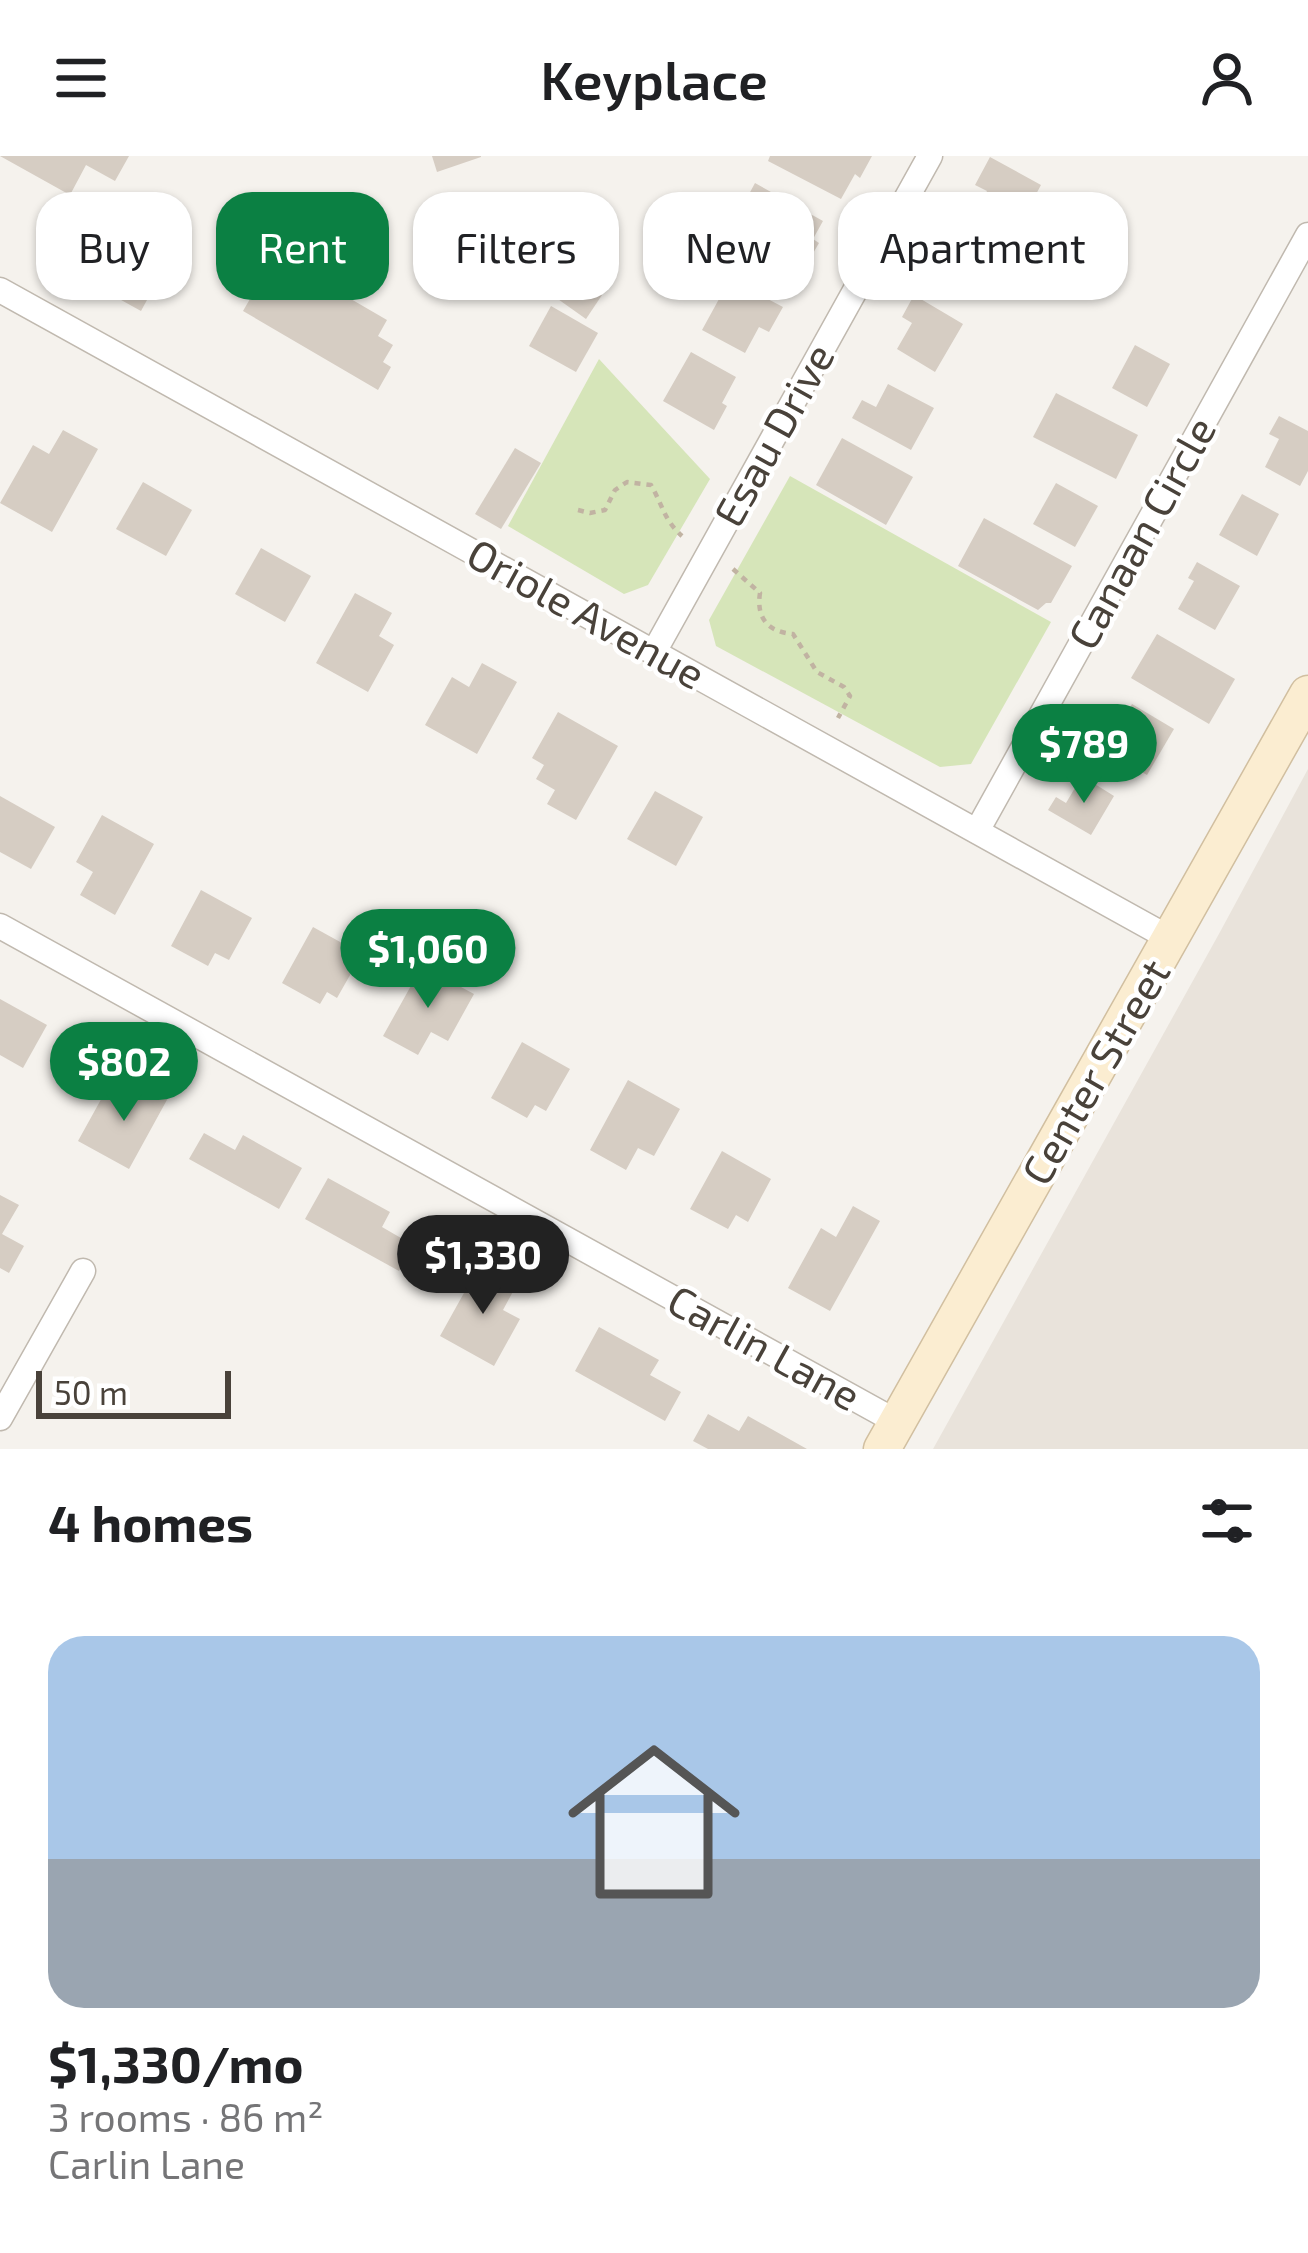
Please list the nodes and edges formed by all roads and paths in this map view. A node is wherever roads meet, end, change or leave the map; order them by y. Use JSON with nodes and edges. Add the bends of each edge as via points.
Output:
{"nodes":[{"id":1,"x":930,"y":156,"type":"edge"},
{"id":2,"x":1308,"y":235,"type":"edge"},
{"id":3,"x":0,"y":290,"type":"edge"},
{"id":4,"x":578,"y":510,"type":"dead end"},
{"id":5,"x":682,"y":536,"type":"dead end"},
{"id":6,"x":734,"y":569,"type":"dead end"},
{"id":7,"x":654,"y":652,"type":"junction"},
{"id":8,"x":1308,"y":694,"type":"edge"},
{"id":9,"x":838,"y":718,"type":"dead end"},
{"id":10,"x":977,"y":831,"type":"junction"},
{"id":11,"x":0,"y":926,"type":"edge"},
{"id":12,"x":1171,"y":939,"type":"junction"},
{"id":13,"x":83,"y":1271,"type":"dead end"},
{"id":14,"x":0,"y":1418,"type":"edge"},
{"id":15,"x":890,"y":1436,"type":"edge"}],
"edges":[{"from":1,"to":7,"type":"street","name":"Esau Drive"},
{"from":2,"to":10,"type":"street","name":"Canaan Circle"},
{"from":3,"to":7,"type":"street","name":"Oriole Avenue"},
{"from":4,"to":5,"type":"path","via":[[605,510],[627,482],[651,485],[665,521]]},
{"from":6,"to":9,"type":"path","via":[[760,593],[764,624],[793,634],[818,672],[844,687],[850,696]]},
{"from":7,"to":10,"type":"street","name":"Oriole Avenue"},
{"from":8,"to":12,"type":"street","name":"Center Street"},
{"from":10,"to":12,"type":"street","name":"Oriole Avenue"},
{"from":11,"to":15,"type":"street","name":"Carlin Lane"},
{"from":12,"to":15,"type":"street","name":"Center Street"},
{"from":13,"to":14,"type":"street"}]}
